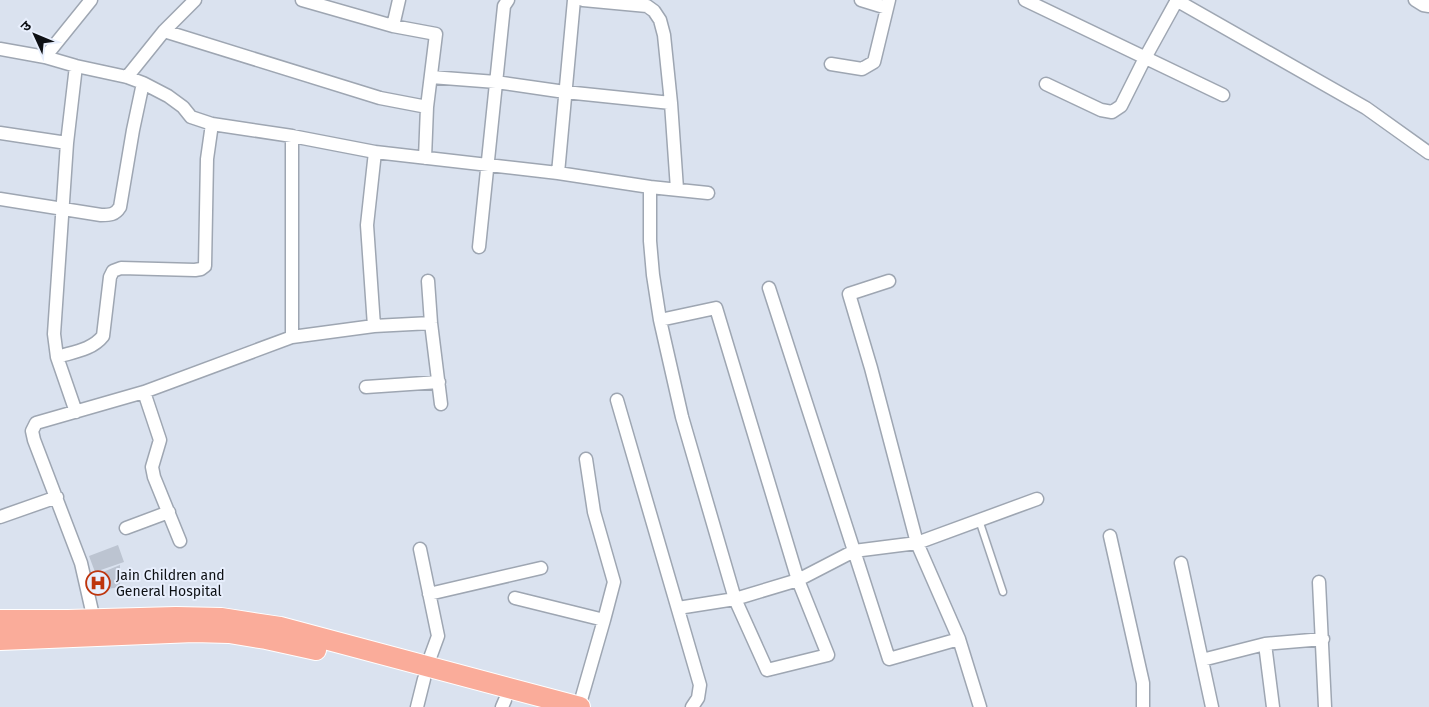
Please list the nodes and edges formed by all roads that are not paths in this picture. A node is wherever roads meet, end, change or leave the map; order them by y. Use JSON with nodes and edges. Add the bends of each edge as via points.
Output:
{"nodes":[{"id":1,"x":91,"y":0,"type":"edge"},
{"id":2,"x":195,"y":0,"type":"edge"},
{"id":3,"x":302,"y":0,"type":"edge"},
{"id":4,"x":399,"y":0,"type":"edge"},
{"id":5,"x":508,"y":0,"type":"edge"},
{"id":6,"x":574,"y":0,"type":"edge"},
{"id":7,"x":583,"y":0,"type":"edge"},
{"id":8,"x":861,"y":0,"type":"edge"},
{"id":9,"x":1025,"y":0,"type":"edge"},
{"id":10,"x":1177,"y":0,"type":"edge"},
{"id":11,"x":1415,"y":0,"type":"edge"},
{"id":12,"x":888,"y":4,"type":"edge"},
{"id":13,"x":1429,"y":6,"type":"edge"},
{"id":14,"x":393,"y":26,"type":"junction"},
{"id":15,"x":164,"y":31,"type":"junction"},
{"id":16,"x":0,"y":48,"type":"edge"},
{"id":17,"x":45,"y":57,"type":"junction"},
{"id":18,"x":1145,"y":58,"type":"junction"},
{"id":19,"x":831,"y":64,"type":"dead end"},
{"id":20,"x":76,"y":66,"type":"junction"},
{"id":21,"x":128,"y":77,"type":"junction"},
{"id":22,"x":431,"y":77,"type":"junction"},
{"id":23,"x":496,"y":82,"type":"junction"},
{"id":24,"x":143,"y":83,"type":"junction"},
{"id":25,"x":1046,"y":84,"type":"dead end"},
{"id":26,"x":565,"y":92,"type":"junction"},
{"id":27,"x":1223,"y":95,"type":"dead end"},
{"id":28,"x":671,"y":103,"type":"junction"},
{"id":29,"x":427,"y":106,"type":"junction"},
{"id":30,"x":212,"y":124,"type":"junction"},
{"id":31,"x":0,"y":133,"type":"edge"},
{"id":32,"x":292,"y":136,"type":"junction"},
{"id":33,"x":67,"y":143,"type":"junction"},
{"id":34,"x":375,"y":152,"type":"junction"},
{"id":35,"x":1429,"y":153,"type":"edge"},
{"id":36,"x":425,"y":158,"type":"junction"},
{"id":37,"x":486,"y":165,"type":"junction"},
{"id":38,"x":558,"y":173,"type":"junction"},
{"id":39,"x":650,"y":187,"type":"junction"},
{"id":40,"x":677,"y":189,"type":"junction"},
{"id":41,"x":708,"y":194,"type":"dead end"},
{"id":42,"x":0,"y":199,"type":"edge"},
{"id":43,"x":62,"y":209,"type":"junction"},
{"id":44,"x":479,"y":246,"type":"dead end"},
{"id":45,"x":428,"y":281,"type":"dead end"},
{"id":46,"x":889,"y":281,"type":"dead end"},
{"id":47,"x":769,"y":288,"type":"dead end"},
{"id":48,"x":660,"y":320,"type":"junction"},
{"id":49,"x":431,"y":323,"type":"junction"},
{"id":50,"x":374,"y":326,"type":"junction"},
{"id":51,"x":292,"y":337,"type":"junction"},
{"id":52,"x":57,"y":357,"type":"junction"},
{"id":53,"x":438,"y":382,"type":"junction"},
{"id":54,"x":366,"y":387,"type":"dead end"},
{"id":55,"x":144,"y":392,"type":"junction"},
{"id":56,"x":617,"y":400,"type":"dead end"},
{"id":57,"x":441,"y":404,"type":"dead end"},
{"id":58,"x":76,"y":412,"type":"junction"},
{"id":59,"x":586,"y":459,"type":"dead end"},
{"id":60,"x":57,"y":497,"type":"junction"},
{"id":61,"x":1037,"y":499,"type":"dead end"},
{"id":62,"x":169,"y":512,"type":"junction"},
{"id":63,"x":0,"y":517,"type":"edge"},
{"id":64,"x":979,"y":520,"type":"junction"},
{"id":65,"x":126,"y":528,"type":"dead end"},
{"id":66,"x":1110,"y":536,"type":"dead end"},
{"id":67,"x":180,"y":541,"type":"dead end"},
{"id":68,"x":917,"y":543,"type":"junction"},
{"id":69,"x":420,"y":549,"type":"dead end"},
{"id":70,"x":854,"y":551,"type":"junction"},
{"id":71,"x":1181,"y":563,"type":"dead end"},
{"id":72,"x":541,"y":568,"type":"dead end"},
{"id":73,"x":798,"y":580,"type":"junction"},
{"id":74,"x":1319,"y":582,"type":"dead end"},
{"id":75,"x":1003,"y":592,"type":"dead end"},
{"id":76,"x":429,"y":594,"type":"junction"},
{"id":77,"x":515,"y":598,"type":"dead end"},
{"id":78,"x":735,"y":599,"type":"junction"},
{"id":79,"x":678,"y":608,"type":"junction"},
{"id":80,"x":0,"y":620,"type":"edge"},
{"id":81,"x":94,"y":620,"type":"junction"},
{"id":82,"x":604,"y":620,"type":"junction"},
{"id":83,"x":959,"y":639,"type":"junction"},
{"id":84,"x":1323,"y":639,"type":"junction"},
{"id":85,"x":0,"y":640,"type":"edge"},
{"id":86,"x":1265,"y":644,"type":"junction"},
{"id":87,"x":1202,"y":660,"type":"junction"},
{"id":88,"x":426,"y":672,"type":"junction"},
{"id":89,"x":504,"y":703,"type":"edge"},
{"id":90,"x":417,"y":707,"type":"edge"},
{"id":91,"x":532,"y":707,"type":"edge"},
{"id":92,"x":579,"y":707,"type":"edge"},
{"id":93,"x":692,"y":707,"type":"edge"},
{"id":94,"x":980,"y":707,"type":"edge"},
{"id":95,"x":1143,"y":707,"type":"edge"},
{"id":96,"x":1212,"y":707,"type":"edge"},
{"id":97,"x":1273,"y":707,"type":"edge"},
{"id":98,"x":1325,"y":707,"type":"edge"}],
"edges":[{"from":1,"to":17,"type":"street"},
{"from":2,"to":15,"type":"street"},
{"from":3,"to":14,"type":"street"},
{"from":4,"to":14,"type":"street"},
{"from":5,"to":23,"type":"street","via":[[504,6]]},
{"from":6,"to":26,"type":"street"},
{"from":7,"to":28,"type":"street","via":[[647,6],[654,11],[664,36]]},
{"from":8,"to":12,"type":"street"},
{"from":9,"to":18,"type":"street"},
{"from":10,"to":18,"type":"street"},
{"from":10,"to":35,"type":"street","via":[[1366,108]]},
{"from":11,"to":13,"type":"street"},
{"from":12,"to":19,"type":"street","via":[[874,62],[862,68]]},
{"from":14,"to":22,"type":"street","via":[[436,34]]},
{"from":15,"to":21,"type":"street"},
{"from":15,"to":29,"type":"street","via":[[380,98]]},
{"from":16,"to":17,"type":"street"},
{"from":17,"to":20,"type":"street"},
{"from":18,"to":25,"type":"street","via":[[1121,106],[1112,112]]},
{"from":18,"to":27,"type":"street"},
{"from":20,"to":21,"type":"street"},
{"from":20,"to":33,"type":"street"},
{"from":21,"to":24,"type":"street"},
{"from":22,"to":23,"type":"street"},
{"from":22,"to":29,"type":"street"},
{"from":23,"to":26,"type":"street"},
{"from":23,"to":37,"type":"street"},
{"from":24,"to":30,"type":"street","via":[[176,101],[191,117]]},
{"from":24,"to":43,"type":"street","via":[[118,212],[106,215]]},
{"from":26,"to":28,"type":"street"},
{"from":26,"to":38,"type":"street"},
{"from":28,"to":40,"type":"street"},
{"from":29,"to":36,"type":"street"},
{"from":30,"to":32,"type":"street"},
{"from":30,"to":52,"type":"street","via":[[207,159],[205,266],[196,270],[121,268],[113,271],[103,336],[91,347]]},
{"from":31,"to":33,"type":"street"},
{"from":32,"to":34,"type":"street"},
{"from":32,"to":51,"type":"street"},
{"from":33,"to":43,"type":"street"},
{"from":34,"to":36,"type":"street"},
{"from":34,"to":50,"type":"street","via":[[367,225]]},
{"from":36,"to":37,"type":"street"},
{"from":37,"to":38,"type":"street"},
{"from":37,"to":44,"type":"street"},
{"from":38,"to":39,"type":"street"},
{"from":39,"to":40,"type":"street"},
{"from":39,"to":48,"type":"street","via":[[650,242]]},
{"from":40,"to":41,"type":"street"},
{"from":42,"to":43,"type":"street"},
{"from":43,"to":52,"type":"street","via":[[54,334]]},
{"from":45,"to":49,"type":"street"},
{"from":46,"to":68,"type":"street","via":[[849,294]]},
{"from":47,"to":70,"type":"street"},
{"from":48,"to":73,"type":"street","via":[[716,308]]},
{"from":48,"to":78,"type":"street","via":[[682,417]]},
{"from":49,"to":50,"type":"street"},
{"from":49,"to":53,"type":"street"},
{"from":50,"to":51,"type":"street"},
{"from":51,"to":55,"type":"street"},
{"from":52,"to":58,"type":"street"},
{"from":53,"to":54,"type":"street"},
{"from":53,"to":57,"type":"street"},
{"from":55,"to":58,"type":"street"},
{"from":55,"to":62,"type":"street","via":[[160,440],[152,467]]},
{"from":56,"to":79,"type":"street"},
{"from":58,"to":60,"type":"street","via":[[36,423],[32,431]]},
{"from":59,"to":82,"type":"street","via":[[594,512],[614,582]]},
{"from":60,"to":63,"type":"street"},
{"from":60,"to":81,"type":"street","via":[[81,563]]},
{"from":61,"to":64,"type":"street"},
{"from":62,"to":65,"type":"street"},
{"from":62,"to":67,"type":"street"},
{"from":64,"to":68,"type":"street"},
{"from":64,"to":75,"type":"lane"},
{"from":66,"to":95,"type":"street","via":[[1143,683]]},
{"from":68,"to":70,"type":"street"},
{"from":68,"to":83,"type":"street"},
{"from":69,"to":76,"type":"street"},
{"from":70,"to":73,"type":"street"},
{"from":70,"to":83,"type":"street","via":[[889,659]]},
{"from":71,"to":87,"type":"street"},
{"from":72,"to":76,"type":"street"},
{"from":73,"to":78,"type":"street"},
{"from":73,"to":78,"type":"street","via":[[828,656],[767,670]]},
{"from":74,"to":84,"type":"street"},
{"from":76,"to":88,"type":"street","via":[[438,636]]},
{"from":77,"to":82,"type":"street"},
{"from":78,"to":79,"type":"street"},
{"from":79,"to":93,"type":"street","via":[[700,685],[698,698]]},
{"from":80,"to":81,"type":"highway"},
{"from":81,"to":88,"type":"highway","via":[[176,617],[251,621]]},
{"from":82,"to":92,"type":"street"},
{"from":83,"to":94,"type":"street"},
{"from":84,"to":86,"type":"street"},
{"from":84,"to":98,"type":"street"},
{"from":85,"to":88,"type":"highway","via":[[229,633]]},
{"from":86,"to":87,"type":"street"},
{"from":86,"to":97,"type":"street"},
{"from":87,"to":96,"type":"street"},
{"from":88,"to":89,"type":"highway"},
{"from":88,"to":90,"type":"street"},
{"from":88,"to":92,"type":"highway"},
{"from":89,"to":91,"type":"highway"}]}
